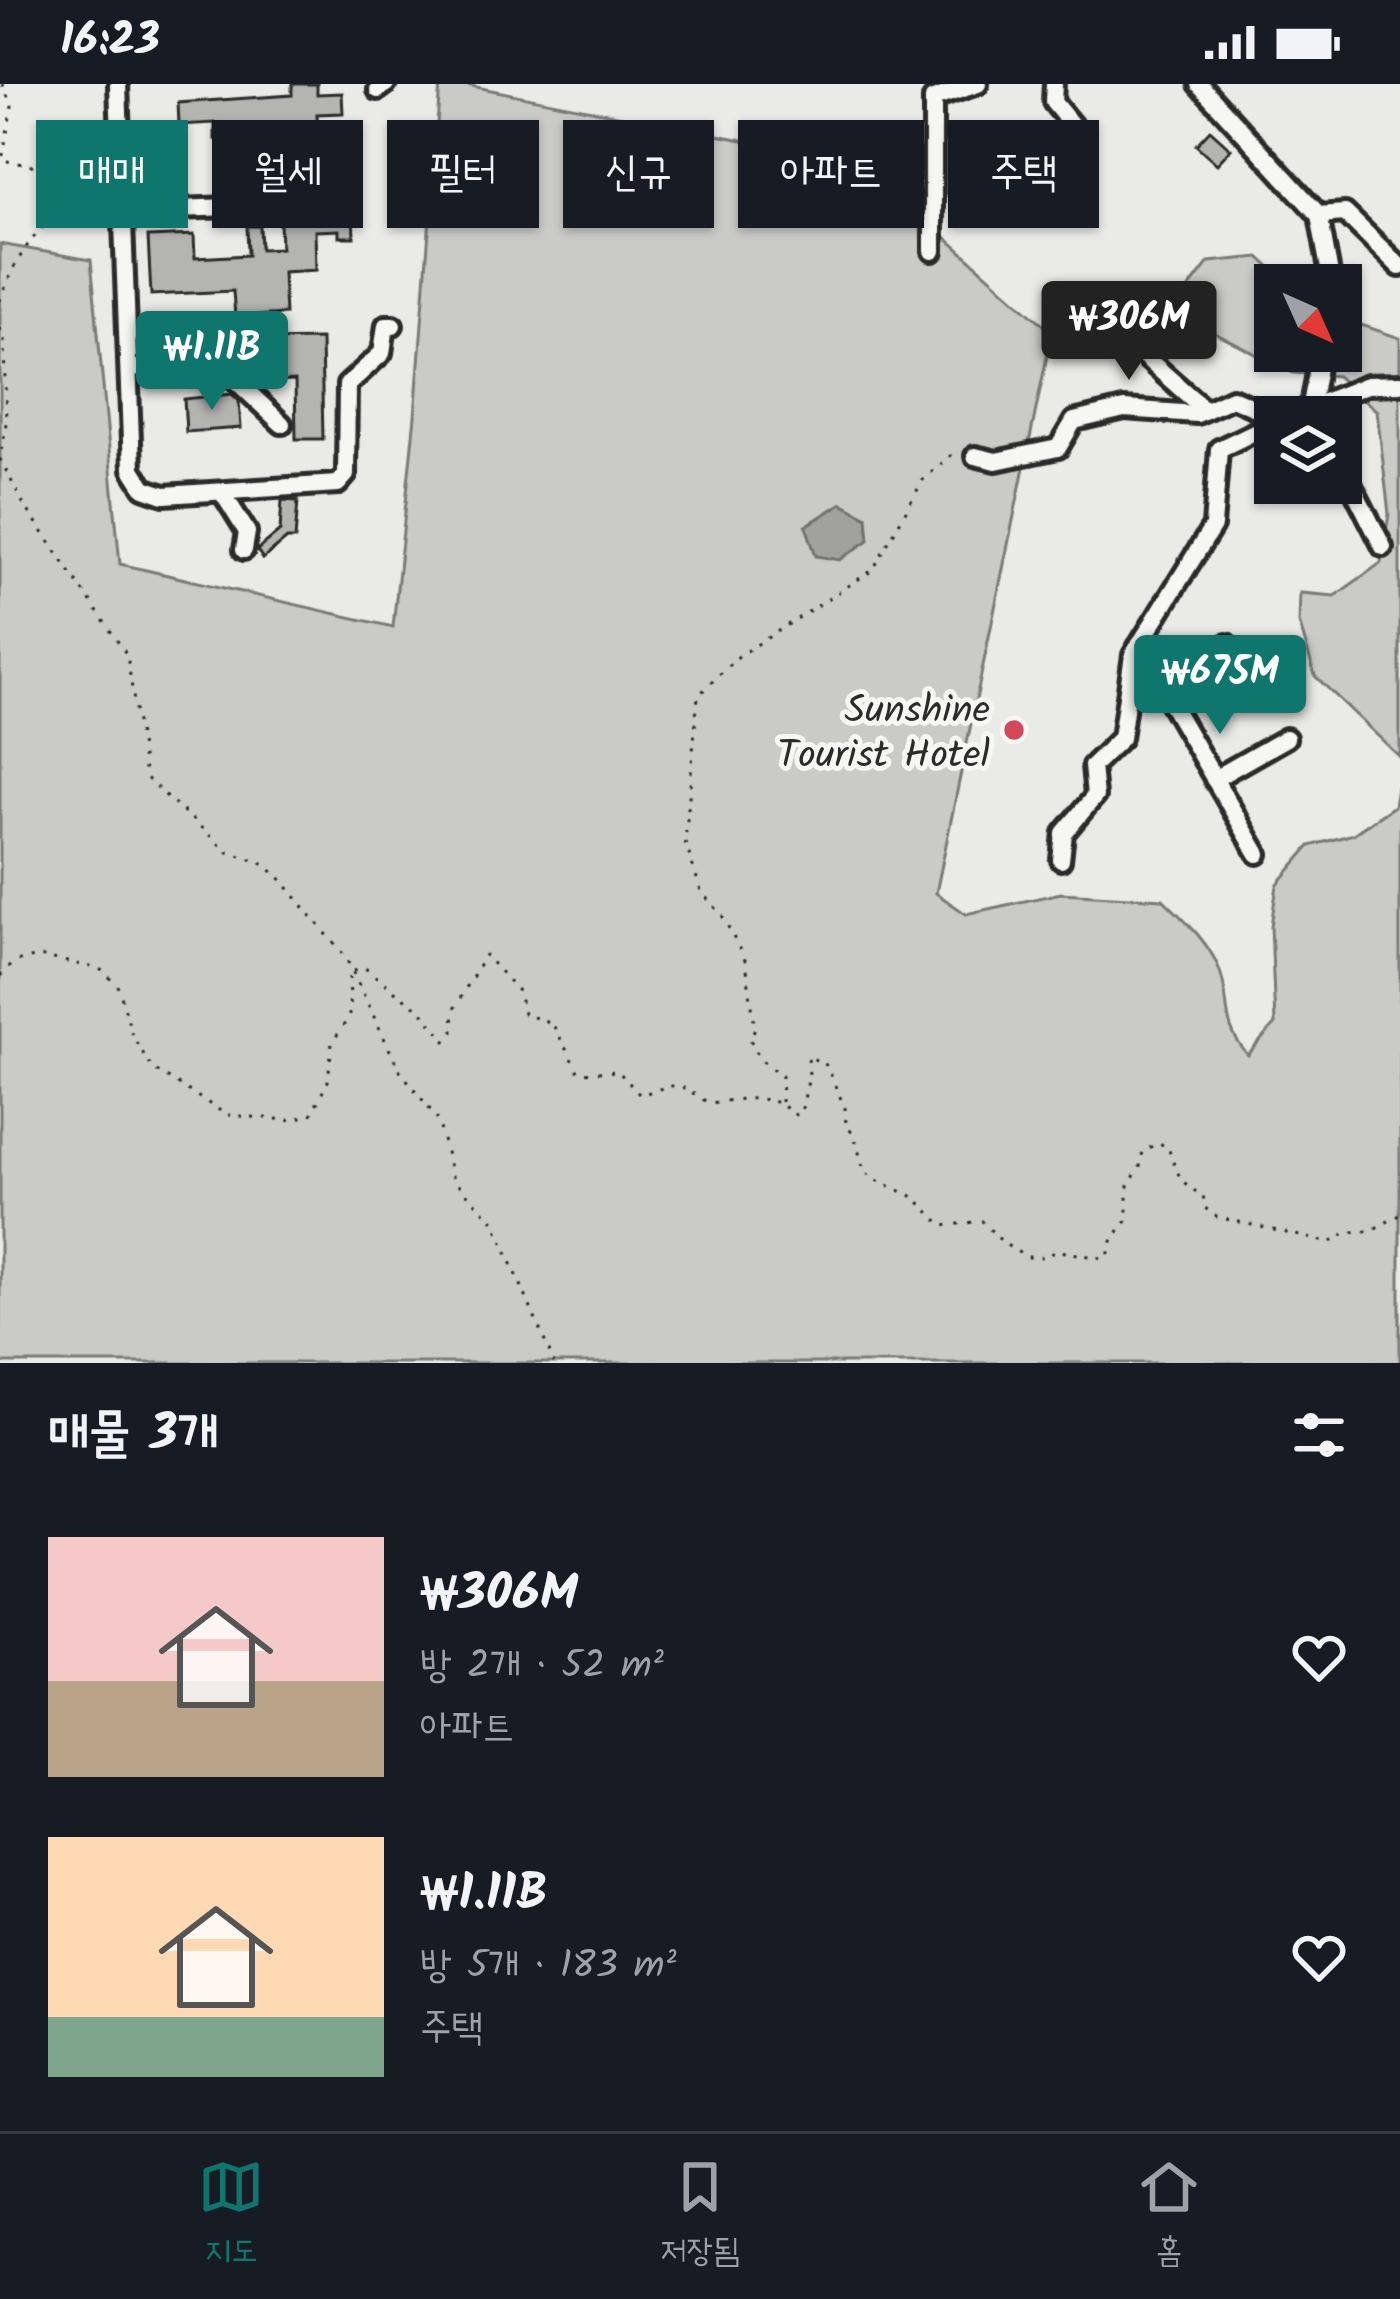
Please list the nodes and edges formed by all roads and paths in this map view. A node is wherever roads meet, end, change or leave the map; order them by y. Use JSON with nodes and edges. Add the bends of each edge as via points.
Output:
{"nodes":[{"id":1,"x":2,"y":84,"type":"edge"},
{"id":2,"x":118,"y":84,"type":"edge"},
{"id":3,"x":978,"y":84,"type":"edge"},
{"id":4,"x":1054,"y":84,"type":"edge"},
{"id":5,"x":1199,"y":84,"type":"edge"},
{"id":6,"x":120,"y":120,"type":"edge"},
{"id":7,"x":1068,"y":120,"type":"edge"},
{"id":8,"x":36,"y":166,"type":"edge"},
{"id":9,"x":1319,"y":215,"type":"junction"},
{"id":10,"x":43,"y":228,"type":"edge"},
{"id":11,"x":124,"y":228,"type":"edge"},
{"id":12,"x":933,"y":251,"type":"dead end"},
{"id":13,"x":1328,"y":264,"type":"edge"},
{"id":14,"x":1400,"y":267,"type":"edge"},
{"id":15,"x":0,"y":301,"type":"edge"},
{"id":16,"x":393,"y":325,"type":"dead end"},
{"id":17,"x":0,"y":328,"type":"edge"},
{"id":18,"x":1118,"y":333,"type":"dead end"},
{"id":19,"x":128,"y":368,"type":"junction"},
{"id":20,"x":1400,"y":384,"type":"edge"},
{"id":21,"x":1345,"y":396,"type":"edge"},
{"id":22,"x":1254,"y":409,"type":"edge"},
{"id":23,"x":1204,"y":410,"type":"junction"},
{"id":24,"x":282,"y":424,"type":"dead end"},
{"id":25,"x":1254,"y":431,"type":"edge"},
{"id":26,"x":975,"y":456,"type":"joint"},
{"id":27,"x":222,"y":492,"type":"junction"},
{"id":28,"x":1361,"y":504,"type":"edge"},
{"id":29,"x":1383,"y":547,"type":"dead end"},
{"id":30,"x":244,"y":550,"type":"dead end"},
{"id":31,"x":1227,"y":644,"type":"dead end"},
{"id":32,"x":1138,"y":647,"type":"junction"},
{"id":33,"x":1160,"y":684,"type":"junction"},
{"id":34,"x":1286,"y":738,"type":"dead end"},
{"id":35,"x":1214,"y":779,"type":"junction"},
{"id":36,"x":1258,"y":854,"type":"dead end"},
{"id":37,"x":1061,"y":860,"type":"dead end"},
{"id":38,"x":352,"y":970,"type":"junction"},
{"id":39,"x":0,"y":976,"type":"edge"},
{"id":40,"x":781,"y":1104,"type":"junction"},
{"id":41,"x":1400,"y":1216,"type":"edge"},
{"id":42,"x":554,"y":1363,"type":"edge"}],
"edges":[{"from":1,"to":8,"type":"path","via":[[12,106],[2,160]]},
{"from":2,"to":6,"type":"street"},
{"from":3,"to":12,"type":"street","via":[[933,99]]},
{"from":4,"to":7,"type":"street","via":[[1053,102]]},
{"from":5,"to":9,"type":"street"},
{"from":9,"to":13,"type":"street"},
{"from":9,"to":14,"type":"street","via":[[1345,213]]},
{"from":10,"to":15,"type":"path","via":[[16,257]]},
{"from":11,"to":19,"type":"street"},
{"from":16,"to":27,"type":"street","via":[[386,325],[382,352],[347,385],[346,476],[338,484]]},
{"from":17,"to":38,"type":"path","via":[[0,459],[127,655],[145,777],[228,852],[278,876]]},
{"from":18,"to":23,"type":"street"},
{"from":19,"to":24,"type":"street","via":[[230,375]]},
{"from":19,"to":27,"type":"street","via":[[131,469],[144,488]]},
{"from":20,"to":21,"type":"street","via":[[1367,385]]},
{"from":22,"to":23,"type":"street","via":[[1232,398]]},
{"from":23,"to":26,"type":"street","via":[[1124,410],[1074,421],[1058,448],[996,461]]},
{"from":25,"to":32,"type":"street","via":[[1219,449],[1213,526]]},
{"from":26,"to":40,"type":"path","via":[[950,456],[923,480],[873,570],[736,658],[698,696],[685,842],[701,891],[746,962],[750,1039],[782,1076]]},
{"from":27,"to":30,"type":"street","via":[[247,532]]},
{"from":28,"to":29,"type":"street"},
{"from":31,"to":33,"type":"street"},
{"from":32,"to":33,"type":"street"},
{"from":32,"to":37,"type":"street","via":[[1121,738],[1092,766],[1095,796],[1064,833]]},
{"from":33,"to":35,"type":"street"},
{"from":34,"to":35,"type":"street"},
{"from":35,"to":36,"type":"street"},
{"from":38,"to":39,"type":"path","via":[[349,1017],[332,1042],[328,1081],[311,1115],[274,1118],[227,1115],[152,1068],[132,1036],[118,985],[100,969],[39,956],[16,961]]},
{"from":38,"to":40,"type":"path","via":[[365,968],[446,1041],[485,955],[519,992],[524,1014],[551,1023],[579,1073],[623,1073],[640,1095],[682,1086],[709,1103]]},
{"from":38,"to":42,"type":"path","via":[[399,1070],[438,1120],[453,1180],[494,1221]]},
{"from":40,"to":41,"type":"path","via":[[802,1113],[808,1055],[825,1064],[872,1178],[914,1197],[943,1226],[982,1221],[1026,1257],[1108,1256],[1127,1221],[1127,1188],[1143,1151],[1159,1143],[1217,1217],[1326,1242]]}]}
